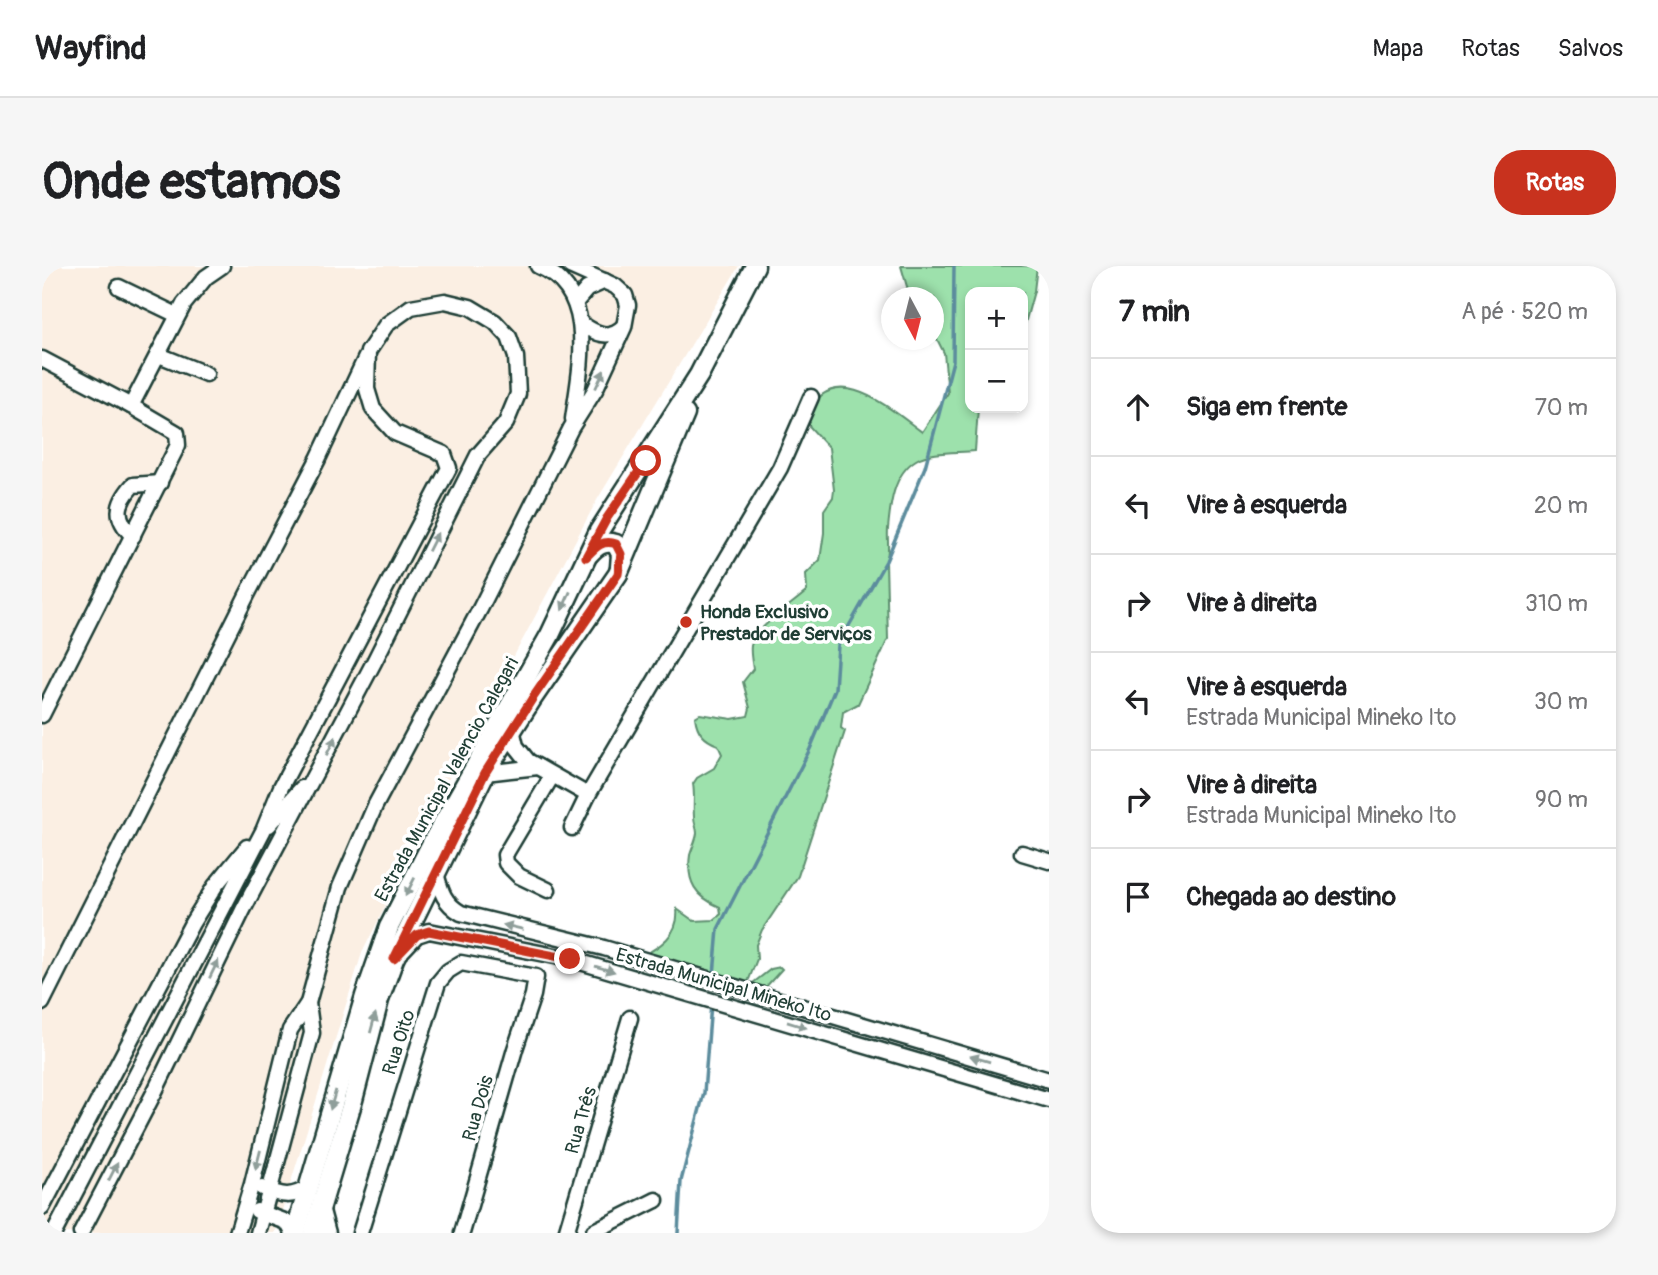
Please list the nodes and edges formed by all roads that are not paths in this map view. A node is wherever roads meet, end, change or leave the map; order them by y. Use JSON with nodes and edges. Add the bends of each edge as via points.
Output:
{"nodes":[{"id":1,"x":222,"y":266,"type":"edge"},
{"id":2,"x":538,"y":266,"type":"edge"},
{"id":3,"x":570,"y":266,"type":"edge"},
{"id":4,"x":755,"y":266,"type":"edge"},
{"id":5,"x":605,"y":282,"type":"junction"},
{"id":6,"x":119,"y":287,"type":"dead end"},
{"id":7,"x":575,"y":303,"type":"junction"},
{"id":8,"x":177,"y":315,"type":"junction"},
{"id":9,"x":582,"y":324,"type":"junction"},
{"id":10,"x":624,"y":327,"type":"junction"},
{"id":11,"x":368,"y":352,"type":"junction"},
{"id":12,"x":159,"y":355,"type":"junction"},
{"id":13,"x":42,"y":359,"type":"edge"},
{"id":14,"x":206,"y":374,"type":"dead end"},
{"id":15,"x":699,"y":375,"type":"junction"},
{"id":16,"x":811,"y":397,"type":"dead end"},
{"id":17,"x":131,"y":406,"type":"junction"},
{"id":18,"x":571,"y":428,"type":"junction"},
{"id":19,"x":160,"y":483,"type":"junction"},
{"id":20,"x":133,"y":536,"type":"junction"},
{"id":21,"x":586,"y":557,"type":"junction"},
{"id":22,"x":618,"y":574,"type":"junction"},
{"id":23,"x":42,"y":715,"type":"edge"},
{"id":24,"x":512,"y":729,"type":"junction"},
{"id":25,"x":538,"y":767,"type":"junction"},
{"id":26,"x":318,"y":772,"type":"junction"},
{"id":27,"x":485,"y":773,"type":"junction"},
{"id":28,"x":552,"y":776,"type":"junction"},
{"id":29,"x":588,"y":795,"type":"junction"},
{"id":30,"x":572,"y":828,"type":"dead end"},
{"id":31,"x":262,"y":831,"type":"junction"},
{"id":32,"x":1022,"y":853,"type":"dead end"},
{"id":33,"x":1049,"y":861,"type":"edge"},
{"id":34,"x":436,"y":873,"type":"junction"},
{"id":35,"x":548,"y":890,"type":"dead end"},
{"id":36,"x":226,"y":901,"type":"junction"},
{"id":37,"x":243,"y":910,"type":"junction"},
{"id":38,"x":394,"y":959,"type":"junction"},
{"id":39,"x":533,"y":995,"type":"joint"},
{"id":40,"x":42,"y":1003,"type":"edge"},
{"id":41,"x":308,"y":1003,"type":"junction"},
{"id":42,"x":630,"y":1018,"type":"dead end"},
{"id":43,"x":282,"y":1060,"type":"junction"},
{"id":44,"x":303,"y":1066,"type":"junction"},
{"id":45,"x":1047,"y":1079,"type":"edge"},
{"id":46,"x":1042,"y":1098,"type":"edge"},
{"id":47,"x":252,"y":1184,"type":"junction"},
{"id":48,"x":310,"y":1186,"type":"junction"},
{"id":49,"x":270,"y":1191,"type":"junction"},
{"id":50,"x":656,"y":1200,"type":"dead end"},
{"id":51,"x":321,"y":1206,"type":"junction"},
{"id":52,"x":42,"y":1208,"type":"edge"},
{"id":53,"x":245,"y":1208,"type":"junction"},
{"id":54,"x":264,"y":1213,"type":"junction"},
{"id":55,"x":572,"y":1213,"type":"junction"},
{"id":56,"x":594,"y":1232,"type":"edge"},
{"id":57,"x":54,"y":1233,"type":"edge"},
{"id":58,"x":81,"y":1233,"type":"edge"},
{"id":59,"x":237,"y":1233,"type":"edge"},
{"id":60,"x":258,"y":1233,"type":"edge"},
{"id":61,"x":294,"y":1233,"type":"edge"},
{"id":62,"x":313,"y":1233,"type":"edge"},
{"id":63,"x":327,"y":1233,"type":"edge"},
{"id":64,"x":359,"y":1233,"type":"edge"},
{"id":65,"x":462,"y":1233,"type":"edge"},
{"id":66,"x":566,"y":1233,"type":"edge"}],
"edges":[{"from":1,"to":8,"type":"street","via":[[206,277]]},
{"from":2,"to":7,"type":"street","via":[[564,284]]},
{"from":3,"to":5,"type":"street"},
{"from":4,"to":15,"type":"main road","name":"Estrada Municipal Valencio Calegari"},
{"from":5,"to":7,"type":"street","via":[[587,289]]},
{"from":5,"to":10,"type":"street","via":[[625,295]]},
{"from":6,"to":8,"type":"street"},
{"from":7,"to":9,"type":"street"},
{"from":8,"to":12,"type":"street"},
{"from":9,"to":10,"type":"street","via":[[593,333],[607,335]]},
{"from":9,"to":18,"type":"street"},
{"from":18,"to":10,"type":"street","one_way":true,"via":[[595,390]]},
{"from":26,"to":11,"type":"street","one_way":true,"via":[[478,455],[506,423],[518,394],[516,357],[509,337],[470,307],[445,301],[411,307],[386,325]]},
{"from":11,"to":31,"type":"street","via":[[367,389],[373,409],[395,433],[444,454],[449,468]]},
{"from":11,"to":40,"type":"street"},
{"from":12,"to":14,"type":"street"},
{"from":12,"to":17,"type":"street"},
{"from":13,"to":17,"type":"street"},
{"from":15,"to":21,"type":"main road","name":"Estrada Municipal Valencio Calegari"},
{"from":15,"to":22,"type":"main road","name":"Estrada Municipal Valencio Calegari"},
{"from":16,"to":29,"type":"street","via":[[780,468]]},
{"from":17,"to":19,"type":"street","via":[[177,433],[178,445]]},
{"from":18,"to":41,"type":"street","via":[[375,806],[340,887]]},
{"from":19,"to":20,"type":"street"},
{"from":19,"to":20,"type":"street","via":[[133,485],[126,492],[119,515],[122,526]]},
{"from":20,"to":23,"type":"street"},
{"from":21,"to":22,"type":"main road","via":[[601,544],[616,544],[621,554]]},
{"from":21,"to":48,"type":"main road","name":"Estrada Municipal Valencio Calegari","one_way":true,"via":[[550,635],[389,927]]},
{"from":22,"to":24,"type":"main road","name":"Estrada Municipal Valencio Calegari"},
{"from":24,"to":25,"type":"street","via":[[516,746]]},
{"from":24,"to":27,"type":"main road","name":"Estrada Municipal Valencio Calegari"},
{"from":25,"to":27,"type":"street"},
{"from":25,"to":28,"type":"street"},
{"from":26,"to":31,"type":"street"},
{"from":26,"to":37,"type":"street"},
{"from":27,"to":34,"type":"main road","name":"Estrada Municipal Valencio Calegari"},
{"from":28,"to":29,"type":"street"},
{"from":28,"to":35,"type":"street","via":[[505,855],[506,863],[519,876]]},
{"from":29,"to":30,"type":"street"},
{"from":31,"to":36,"type":"street"},
{"from":31,"to":52,"type":"street","via":[[215,886],[192,923]]},
{"from":32,"to":33,"type":"street"},
{"from":34,"to":38,"type":"main road","name":"Estrada Municipal Valencio Calegari"},
{"from":45,"to":34,"type":"street","name":"Estrada Municipal Mineko Ito","one_way":true,"via":[[604,948],[461,914],[443,899]]},
{"from":36,"to":37,"type":"street"},
{"from":36,"to":57,"type":"street"},
{"from":58,"to":37,"type":"street","one_way":true},
{"from":38,"to":46,"type":"street","name":"Estrada Municipal Mineko Ito","one_way":true,"via":[[417,935],[429,931],[570,959]]},
{"from":51,"to":38,"type":"main road","name":"Estrada Municipal Valencio Calegari","one_way":true},
{"from":39,"to":64,"type":"street","name":"Rua Oito","via":[[536,977],[474,964],[461,963],[438,983]]},
{"from":39,"to":65,"type":"street","name":"Rua Dois"},
{"from":41,"to":43,"type":"street","via":[[290,1030]]},
{"from":41,"to":44,"type":"street","via":[[312,1033]]},
{"from":42,"to":55,"type":"street","name":"Rua Três"},
{"from":43,"to":44,"type":"street"},
{"from":43,"to":47,"type":"street","one_way":true},
{"from":44,"to":49,"type":"street"},
{"from":45,"to":46,"type":"street","via":[[1029,1085]]},
{"from":47,"to":49,"type":"street"},
{"from":47,"to":53,"type":"street"},
{"from":48,"to":49,"type":"street","via":[[291,1196]]},
{"from":48,"to":61,"type":"main road","name":"Estrada Municipal Valencio Calegari"},
{"from":49,"to":54,"type":"street"},
{"from":50,"to":56,"type":"street"},
{"from":51,"to":62,"type":"main road","name":"Estrada Municipal Valencio Calegari"},
{"from":51,"to":63,"type":"street"},
{"from":53,"to":54,"type":"street"},
{"from":53,"to":59,"type":"street"},
{"from":54,"to":60,"type":"street"},
{"from":54,"to":61,"type":"street","via":[[286,1222]]},
{"from":55,"to":56,"type":"street"},
{"from":55,"to":66,"type":"street","name":"Rua Três"}]}
